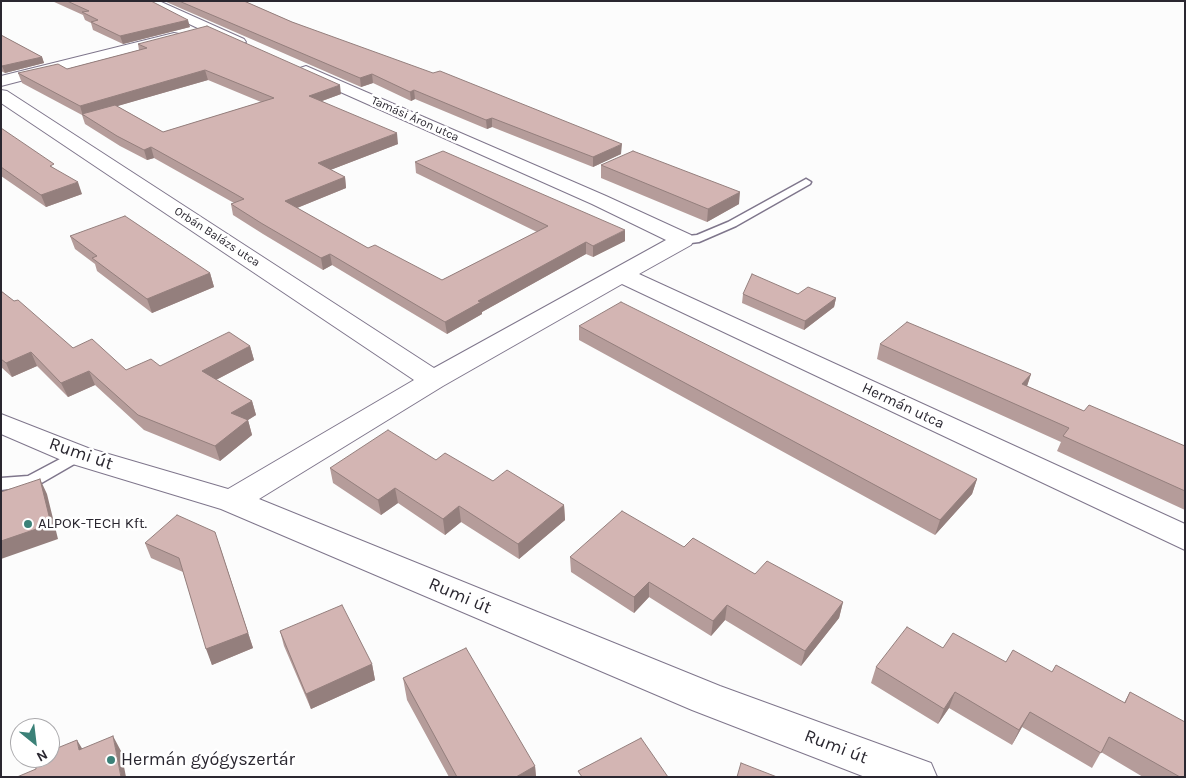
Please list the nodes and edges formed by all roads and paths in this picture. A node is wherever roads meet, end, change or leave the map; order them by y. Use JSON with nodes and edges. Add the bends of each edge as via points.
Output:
{"nodes":[{"id":1,"x":147,"y":1,"type":"edge"},
{"id":2,"x":208,"y":29,"type":"junction"},
{"id":3,"x":254,"y":49,"type":"edge"},
{"id":4,"x":290,"y":64,"type":"edge"},
{"id":5,"x":1,"y":81,"type":"edge"},
{"id":6,"x":1,"y":95,"type":"edge"},
{"id":7,"x":806,"y":182,"type":"dead end"},
{"id":8,"x":683,"y":240,"type":"junction"},
{"id":9,"x":622,"y":275,"type":"junction"},
{"id":10,"x":433,"y":380,"type":"junction"},
{"id":11,"x":1,"y":423,"type":"edge"},
{"id":12,"x":76,"y":455,"type":"junction"},
{"id":13,"x":1,"y":484,"type":"edge"},
{"id":14,"x":232,"y":501,"type":"junction"},
{"id":15,"x":1185,"y":538,"type":"edge"},
{"id":16,"x":916,"y":777,"type":"edge"}],
"edges":[{"from":1,"to":2,"type":"street"},
{"from":2,"to":3,"type":"street"},
{"from":2,"to":5,"type":"street"},
{"from":4,"to":8,"type":"street","name":"Tamási Áron utca"},
{"from":6,"to":10,"type":"street","name":"Orbán Balázs utca"},
{"from":7,"to":8,"type":"lane","via":[[732,224],[699,238]]},
{"from":8,"to":9,"type":"street"},
{"from":9,"to":10,"type":"street"},
{"from":9,"to":15,"type":"street","name":"Hermán utca"},
{"from":10,"to":14,"type":"street"},
{"from":11,"to":12,"type":"street","name":"Rumi út"},
{"from":12,"to":13,"type":"lane","via":[[32,481]]},
{"from":12,"to":14,"type":"street","name":"Rumi út"},
{"from":14,"to":16,"type":"street","name":"Rumi út","via":[[706,698]]}]}
